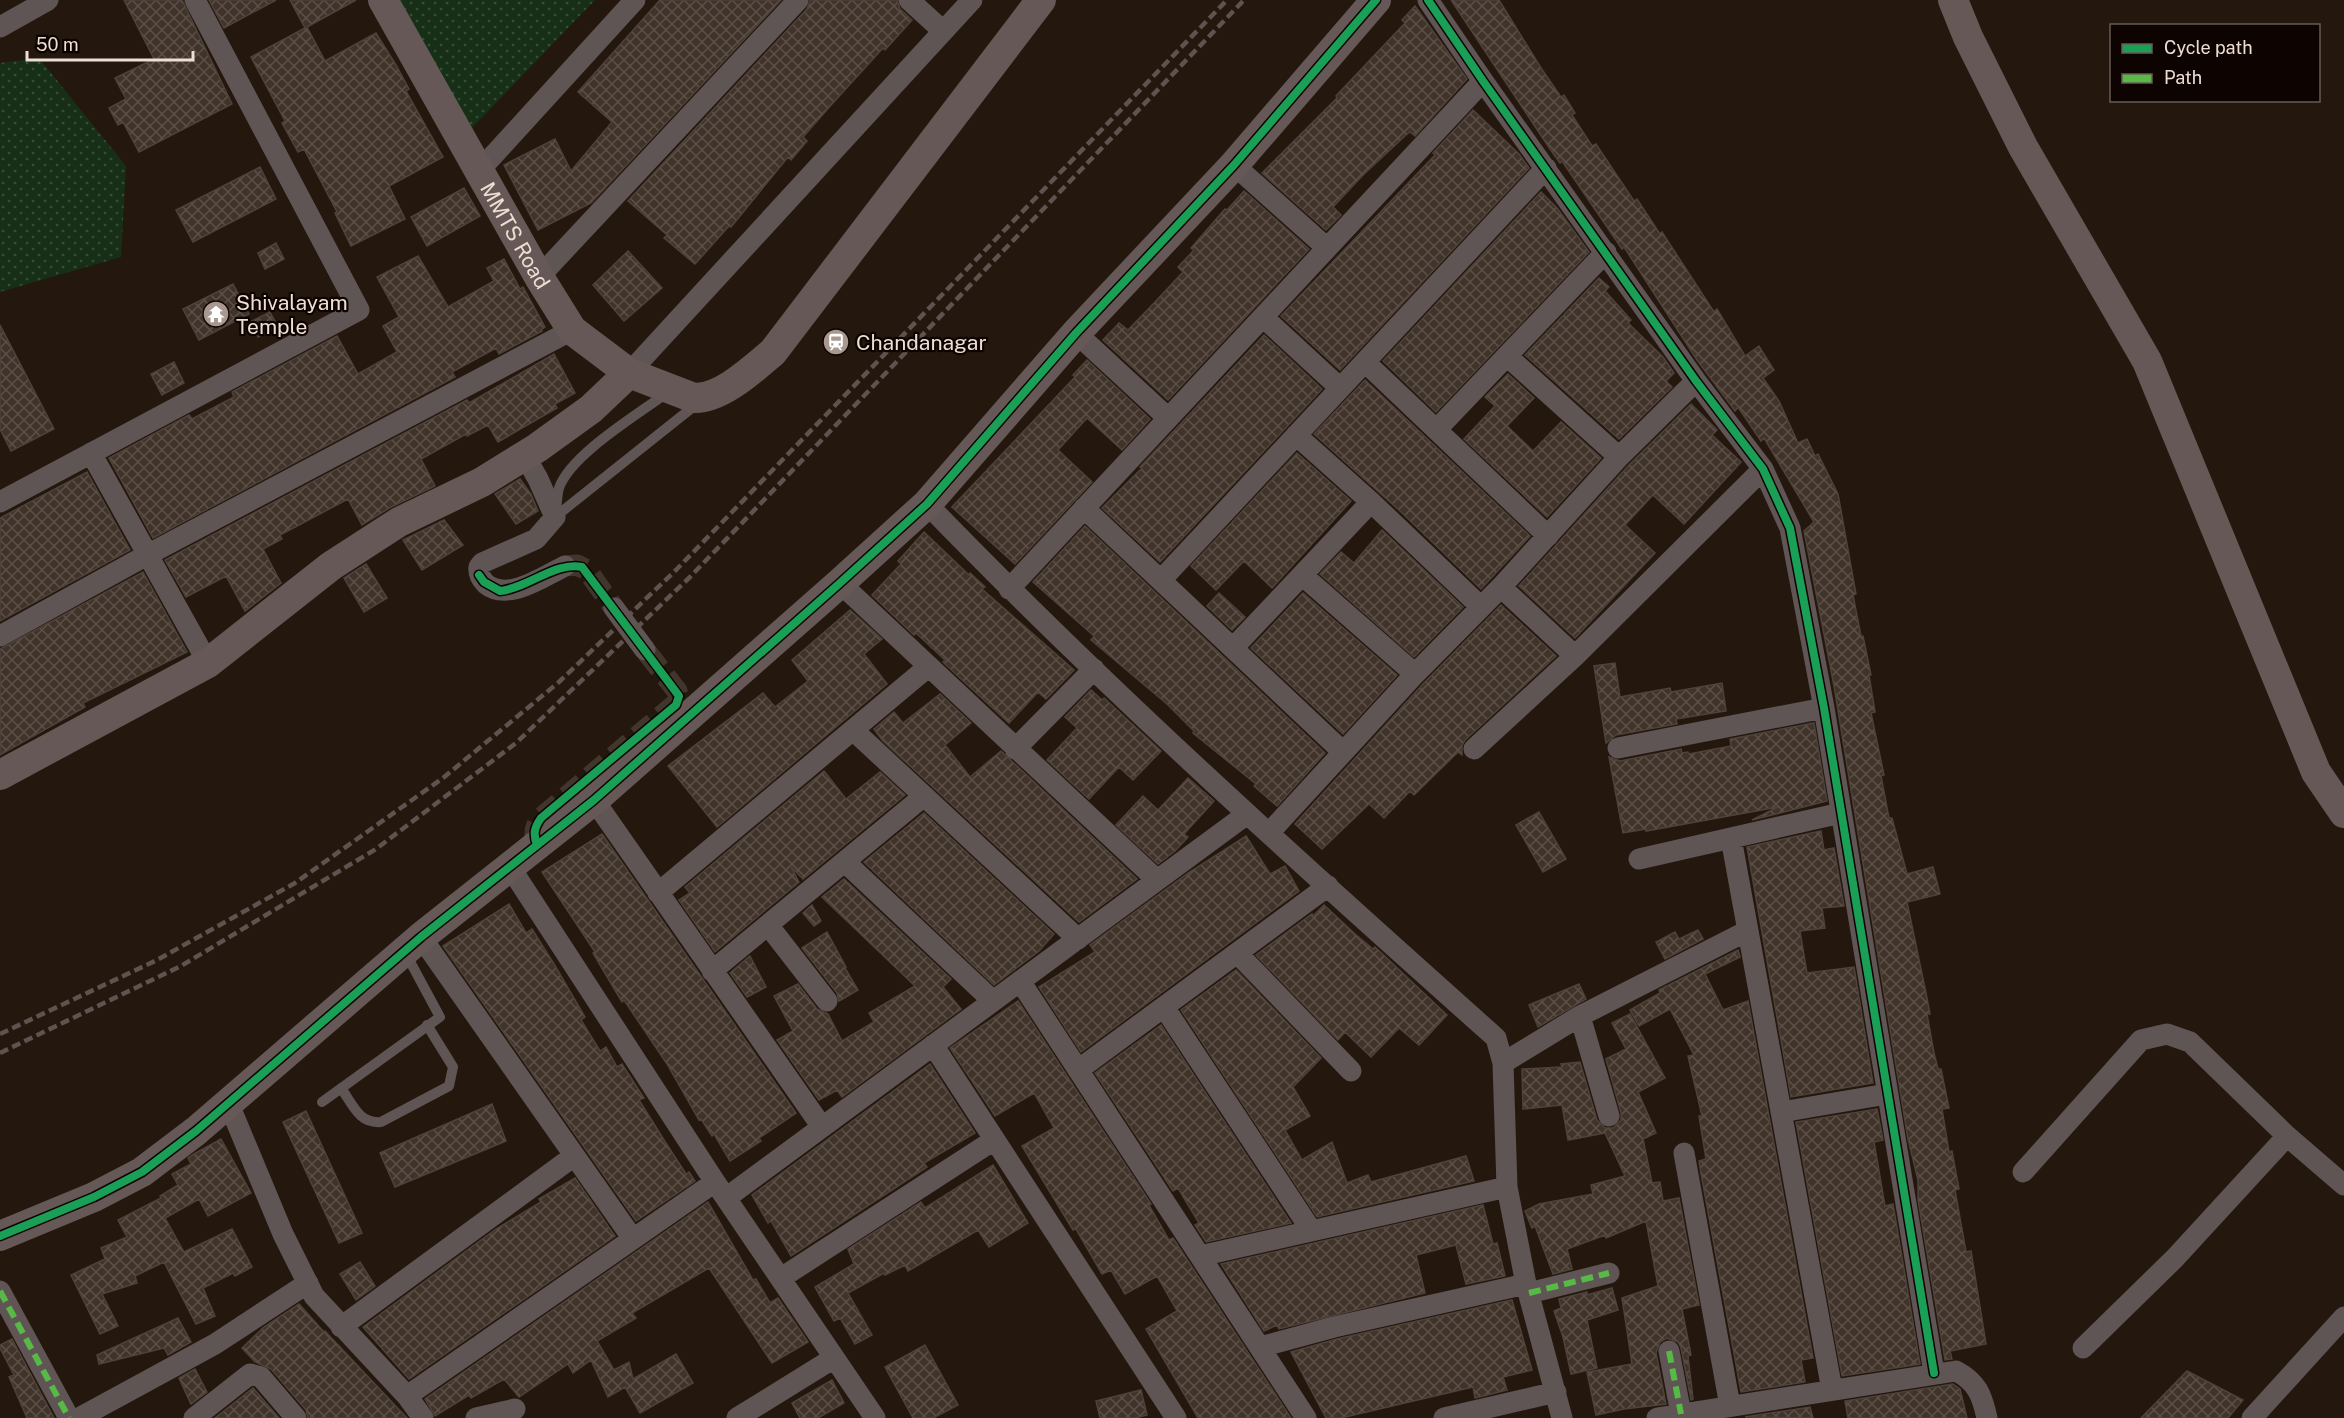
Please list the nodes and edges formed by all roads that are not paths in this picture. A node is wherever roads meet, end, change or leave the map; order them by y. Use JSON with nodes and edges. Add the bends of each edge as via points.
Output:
{"nodes":[{"id":1,"x":48,"y":0,"type":"edge"},
{"id":2,"x":195,"y":0,"type":"edge"},
{"id":3,"x":383,"y":0,"type":"edge"},
{"id":4,"x":635,"y":0,"type":"edge"},
{"id":5,"x":798,"y":0,"type":"edge"},
{"id":6,"x":909,"y":0,"type":"edge"},
{"id":7,"x":972,"y":0,"type":"edge"},
{"id":8,"x":1041,"y":0,"type":"edge"},
{"id":9,"x":1376,"y":0,"type":"edge"},
{"id":10,"x":1428,"y":0,"type":"edge"},
{"id":11,"x":1953,"y":0,"type":"edge"},
{"id":12,"x":0,"y":27,"type":"edge"},
{"id":13,"x":943,"y":31,"type":"junction"},
{"id":14,"x":1483,"y":81,"type":"junction"},
{"id":15,"x":1234,"y":165,"type":"junction"},
{"id":16,"x":1546,"y":168,"type":"junction"},
{"id":17,"x":478,"y":171,"type":"junction"},
{"id":18,"x":1327,"y":248,"type":"junction"},
{"id":19,"x":1606,"y":252,"type":"junction"},
{"id":20,"x":539,"y":277,"type":"junction"},
{"id":21,"x":1263,"y":317,"type":"junction"},
{"id":22,"x":572,"y":330,"type":"junction"},
{"id":23,"x":1076,"y":333,"type":"junction"},
{"id":24,"x":1507,"y":356,"type":"junction"},
{"id":25,"x":1365,"y":362,"type":"junction"},
{"id":26,"x":629,"y":373,"type":"junction"},
{"id":27,"x":1696,"y":381,"type":"junction"},
{"id":28,"x":1340,"y":388,"type":"junction"},
{"id":29,"x":672,"y":389,"type":"junction"},
{"id":30,"x":707,"y":398,"type":"junction"},
{"id":31,"x":1168,"y":418,"type":"junction"},
{"id":32,"x":1437,"y":429,"type":"junction"},
{"id":33,"x":1296,"y":435,"type":"junction"},
{"id":34,"x":91,"y":453,"type":"junction"},
{"id":35,"x":525,"y":456,"type":"junction"},
{"id":36,"x":1619,"y":457,"type":"junction"},
{"id":37,"x":1762,"y":469,"type":"junction"},
{"id":38,"x":0,"y":502,"type":"edge"},
{"id":39,"x":1371,"y":502,"type":"junction"},
{"id":40,"x":927,"y":504,"type":"junction"},
{"id":41,"x":1084,"y":508,"type":"junction"},
{"id":42,"x":555,"y":517,"type":"junction"},
{"id":43,"x":1548,"y":536,"type":"junction"},
{"id":44,"x":147,"y":555,"type":"junction"},
{"id":45,"x":565,"y":566,"type":"dead end"},
{"id":46,"x":1302,"y":575,"type":"junction"},
{"id":47,"x":1161,"y":580,"type":"junction"},
{"id":48,"x":840,"y":583,"type":"junction"},
{"id":49,"x":1501,"y":587,"type":"junction"},
{"id":50,"x":1009,"y":589,"type":"junction"},
{"id":51,"x":1481,"y":607,"type":"junction"},
{"id":52,"x":614,"y":608,"type":"tunnel mouth"},
{"id":53,"x":0,"y":636,"type":"edge"},
{"id":54,"x":1233,"y":648,"type":"junction"},
{"id":55,"x":645,"y":650,"type":"tunnel mouth"},
{"id":56,"x":1575,"y":656,"type":"junction"},
{"id":57,"x":208,"y":663,"type":"junction"},
{"id":58,"x":928,"y":667,"type":"junction"},
{"id":59,"x":1094,"y":669,"type":"junction"},
{"id":60,"x":1415,"y":674,"type":"junction"},
{"id":61,"x":1824,"y":708,"type":"junction"},
{"id":62,"x":853,"y":730,"type":"junction"},
{"id":63,"x":1618,"y":748,"type":"dead end"},
{"id":64,"x":1015,"y":749,"type":"junction"},
{"id":65,"x":1474,"y":749,"type":"dead end"},
{"id":66,"x":1343,"y":752,"type":"junction"},
{"id":67,"x":0,"y":775,"type":"edge"},
{"id":68,"x":924,"y":796,"type":"junction"},
{"id":69,"x":594,"y":800,"type":"junction"},
{"id":70,"x":1841,"y":813,"type":"junction"},
{"id":71,"x":2344,"y":813,"type":"edge"},
{"id":72,"x":1247,"y":814,"type":"junction"},
{"id":73,"x":1269,"y":833,"type":"junction"},
{"id":74,"x":1731,"y":838,"type":"junction"},
{"id":75,"x":1639,"y":859,"type":"dead end"},
{"id":76,"x":844,"y":862,"type":"junction"},
{"id":77,"x":510,"y":867,"type":"junction"},
{"id":78,"x":1157,"y":880,"type":"junction"},
{"id":79,"x":1328,"y":886,"type":"junction"},
{"id":80,"x":658,"y":893,"type":"junction"},
{"id":81,"x":768,"y":925,"type":"junction"},
{"id":82,"x":1747,"y":931,"type":"junction"},
{"id":83,"x":1078,"y":939,"type":"junction"},
{"id":84,"x":413,"y":944,"type":"junction"},
{"id":85,"x":1237,"y":953,"type":"junction"},
{"id":86,"x":712,"y":971,"type":"junction"},
{"id":87,"x":1020,"y":981,"type":"junction"},
{"id":88,"x":827,"y":1001,"type":"dead end"},
{"id":89,"x":993,"y":1001,"type":"junction"},
{"id":90,"x":1164,"y":1006,"type":"junction"},
{"id":91,"x":1580,"y":1016,"type":"junction"},
{"id":92,"x":428,"y":1025,"type":"junction"},
{"id":93,"x":933,"y":1045,"type":"junction"},
{"id":94,"x":1503,"y":1063,"type":"junction"},
{"id":95,"x":1078,"y":1070,"type":"junction"},
{"id":96,"x":1351,"y":1071,"type":"dead end"},
{"id":97,"x":341,"y":1088,"type":"junction"},
{"id":98,"x":1887,"y":1094,"type":"junction"},
{"id":99,"x":228,"y":1102,"type":"junction"},
{"id":100,"x":322,"y":1102,"type":"dead end"},
{"id":101,"x":1780,"y":1112,"type":"junction"},
{"id":102,"x":1609,"y":1116,"type":"dead end"},
{"id":103,"x":822,"y":1127,"type":"junction"},
{"id":104,"x":2287,"y":1136,"type":"junction"},
{"id":105,"x":994,"y":1140,"type":"junction"},
{"id":106,"x":1684,"y":1153,"type":"dead end"},
{"id":107,"x":574,"y":1156,"type":"junction"},
{"id":108,"x":2023,"y":1172,"type":"dead end"},
{"id":109,"x":2344,"y":1185,"type":"edge"},
{"id":110,"x":1507,"y":1187,"type":"junction"},
{"id":111,"x":721,"y":1190,"type":"junction"},
{"id":112,"x":1311,"y":1230,"type":"junction"},
{"id":113,"x":0,"y":1236,"type":"edge"},
{"id":114,"x":633,"y":1239,"type":"junction"},
{"id":115,"x":1200,"y":1256,"type":"junction"},
{"id":116,"x":1609,"y":1273,"type":"dead end"},
{"id":117,"x":781,"y":1278,"type":"junction"},
{"id":118,"x":308,"y":1283,"type":"junction"},
{"id":119,"x":1528,"y":1288,"type":"junction"},
{"id":120,"x":0,"y":1291,"type":"edge"},
{"id":121,"x":2344,"y":1317,"type":"edge"},
{"id":122,"x":341,"y":1327,"type":"junction"},
{"id":123,"x":1260,"y":1347,"type":"junction"},
{"id":124,"x":2083,"y":1348,"type":"dead end"},
{"id":125,"x":1669,"y":1351,"type":"dead end"},
{"id":126,"x":834,"y":1358,"type":"junction"},
{"id":127,"x":1934,"y":1373,"type":"junction"},
{"id":128,"x":1832,"y":1390,"type":"junction"},
{"id":129,"x":1556,"y":1392,"type":"junction"},
{"id":130,"x":408,"y":1396,"type":"junction"},
{"id":131,"x":515,"y":1409,"type":"dead end"},
{"id":132,"x":1718,"y":1411,"type":"edge"},
{"id":133,"x":757,"y":1412,"type":"edge"},
{"id":134,"x":1681,"y":1414,"type":"junction"},
{"id":135,"x":69,"y":1418,"type":"edge"},
{"id":136,"x":79,"y":1418,"type":"edge"},
{"id":137,"x":194,"y":1418,"type":"edge"},
{"id":138,"x":296,"y":1418,"type":"edge"},
{"id":139,"x":423,"y":1418,"type":"edge"},
{"id":140,"x":476,"y":1418,"type":"edge"},
{"id":141,"x":737,"y":1418,"type":"edge"},
{"id":142,"x":875,"y":1418,"type":"edge"},
{"id":143,"x":1176,"y":1418,"type":"edge"},
{"id":144,"x":1306,"y":1418,"type":"edge"},
{"id":145,"x":1444,"y":1418,"type":"edge"},
{"id":146,"x":1562,"y":1418,"type":"edge"},
{"id":147,"x":1657,"y":1418,"type":"edge"},
{"id":148,"x":1987,"y":1418,"type":"edge"},
{"id":149,"x":2252,"y":1418,"type":"edge"}],
"edges":[{"from":1,"to":12,"type":"street"},
{"from":2,"to":34,"type":"street","via":[[359,310]]},
{"from":3,"to":17,"type":"street","name":"MMTS Road"},
{"from":4,"to":17,"type":"street"},
{"from":5,"to":20,"type":"street"},
{"from":6,"to":13,"type":"street"},
{"from":7,"to":13,"type":"street"},
{"from":8,"to":30,"type":"street","via":[[773,352]]},
{"from":9,"to":15,"type":"street"},
{"from":10,"to":14,"type":"street"},
{"from":11,"to":71,"type":"street","via":[[2023,147],[2147,361],[2316,772]]},
{"from":13,"to":26,"type":"street"},
{"from":14,"to":16,"type":"street"},
{"from":14,"to":18,"type":"street"},
{"from":15,"to":18,"type":"street"},
{"from":15,"to":23,"type":"street"},
{"from":16,"to":19,"type":"street"},
{"from":16,"to":25,"type":"street"},
{"from":17,"to":20,"type":"street","name":"MMTS Road"},
{"from":18,"to":21,"type":"street"},
{"from":19,"to":24,"type":"street"},
{"from":19,"to":27,"type":"street"},
{"from":20,"to":22,"type":"street","name":"MMTS Road"},
{"from":21,"to":28,"type":"street"},
{"from":21,"to":31,"type":"street"},
{"from":22,"to":26,"type":"street","name":"MMTS Road"},
{"from":22,"to":44,"type":"street"},
{"from":23,"to":31,"type":"street"},
{"from":23,"to":40,"type":"street"},
{"from":24,"to":32,"type":"street"},
{"from":24,"to":36,"type":"street"},
{"from":25,"to":28,"type":"street"},
{"from":25,"to":32,"type":"street"},
{"from":26,"to":29,"type":"street","name":"MMTS Road"},
{"from":26,"to":35,"type":"street","via":[[591,409]]},
{"from":27,"to":36,"type":"street"},
{"from":27,"to":37,"type":"street"},
{"from":28,"to":33,"type":"street"},
{"from":29,"to":30,"type":"street","name":"MMTS Road","via":[[694,399]]},
{"from":29,"to":42,"type":"lane","via":[[568,471],[559,488]]},
{"from":30,"to":42,"type":"lane"},
{"from":31,"to":41,"type":"street"},
{"from":32,"to":43,"type":"street"},
{"from":33,"to":39,"type":"street"},
{"from":33,"to":47,"type":"street"},
{"from":34,"to":38,"type":"street"},
{"from":34,"to":44,"type":"street"},
{"from":35,"to":42,"type":"street"},
{"from":35,"to":57,"type":"street","via":[[482,482],[399,522],[331,566]]},
{"from":36,"to":43,"type":"street"},
{"from":37,"to":56,"type":"street"},
{"from":37,"to":61,"type":"street","via":[[1790,528]]},
{"from":39,"to":46,"type":"street"},
{"from":39,"to":51,"type":"street"},
{"from":40,"to":48,"type":"street"},
{"from":40,"to":50,"type":"street"},
{"from":41,"to":47,"type":"street"},
{"from":41,"to":50,"type":"street"},
{"from":42,"to":45,"type":"street","via":[[536,539],[482,563],[478,571],[484,582],[500,591],[525,585]]},
{"from":43,"to":49,"type":"street"},
{"from":44,"to":53,"type":"street"},
{"from":44,"to":57,"type":"street"},
{"from":46,"to":54,"type":"street"},
{"from":46,"to":60,"type":"street"},
{"from":47,"to":54,"type":"street"},
{"from":48,"to":58,"type":"street"},
{"from":48,"to":69,"type":"street"},
{"from":49,"to":51,"type":"street"},
{"from":49,"to":56,"type":"street"},
{"from":50,"to":59,"type":"street"},
{"from":51,"to":60,"type":"street"},
{"from":52,"to":55,"type":"street"},
{"from":54,"to":66,"type":"street"},
{"from":56,"to":65,"type":"street"},
{"from":57,"to":67,"type":"street"},
{"from":58,"to":62,"type":"street"},
{"from":58,"to":64,"type":"street"},
{"from":59,"to":64,"type":"street"},
{"from":59,"to":72,"type":"street"},
{"from":60,"to":66,"type":"street"},
{"from":61,"to":63,"type":"street"},
{"from":61,"to":70,"type":"street"},
{"from":62,"to":68,"type":"street"},
{"from":62,"to":80,"type":"street"},
{"from":64,"to":78,"type":"street"},
{"from":66,"to":73,"type":"street"},
{"from":68,"to":76,"type":"street"},
{"from":68,"to":83,"type":"street"},
{"from":69,"to":77,"type":"street"},
{"from":69,"to":80,"type":"street"},
{"from":70,"to":74,"type":"street"},
{"from":70,"to":98,"type":"street"},
{"from":72,"to":73,"type":"street"},
{"from":72,"to":78,"type":"street"},
{"from":73,"to":79,"type":"street"},
{"from":74,"to":75,"type":"street"},
{"from":74,"to":82,"type":"street"},
{"from":76,"to":81,"type":"street"},
{"from":76,"to":89,"type":"street"},
{"from":77,"to":84,"type":"street"},
{"from":77,"to":111,"type":"street"},
{"from":78,"to":83,"type":"street"},
{"from":79,"to":85,"type":"street"},
{"from":79,"to":94,"type":"street","via":[[1496,1038]]},
{"from":80,"to":86,"type":"street"},
{"from":81,"to":86,"type":"street"},
{"from":81,"to":88,"type":"street"},
{"from":82,"to":91,"type":"street"},
{"from":82,"to":101,"type":"street"},
{"from":83,"to":87,"type":"street"},
{"from":84,"to":92,"type":"lane","via":[[440,1017]]},
{"from":84,"to":99,"type":"street"},
{"from":84,"to":107,"type":"street"},
{"from":85,"to":90,"type":"street"},
{"from":85,"to":96,"type":"street"},
{"from":86,"to":103,"type":"street"},
{"from":87,"to":89,"type":"street"},
{"from":87,"to":95,"type":"street"},
{"from":89,"to":93,"type":"street"},
{"from":90,"to":95,"type":"street"},
{"from":90,"to":112,"type":"street"},
{"from":91,"to":94,"type":"street"},
{"from":91,"to":102,"type":"street"},
{"from":92,"to":97,"type":"lane"},
{"from":92,"to":97,"type":"lane","via":[[453,1067],[449,1086],[381,1122],[371,1123],[362,1118]]},
{"from":93,"to":103,"type":"street"},
{"from":93,"to":105,"type":"street"},
{"from":94,"to":110,"type":"street"},
{"from":95,"to":115,"type":"street"},
{"from":97,"to":100,"type":"lane"},
{"from":98,"to":101,"type":"street"},
{"from":98,"to":127,"type":"street"},
{"from":99,"to":113,"type":"street","via":[[142,1172],[94,1197]]},
{"from":99,"to":118,"type":"street","via":[[283,1234]]},
{"from":101,"to":128,"type":"street"},
{"from":103,"to":111,"type":"street"},
{"from":104,"to":108,"type":"street","via":[[2190,1042],[2167,1034],[2141,1040]]},
{"from":104,"to":109,"type":"street"},
{"from":104,"to":124,"type":"street","via":[[2175,1258]]},
{"from":105,"to":117,"type":"street"},
{"from":105,"to":143,"type":"street"},
{"from":106,"to":132,"type":"street"},
{"from":107,"to":114,"type":"street"},
{"from":107,"to":122,"type":"street"},
{"from":110,"to":112,"type":"street"},
{"from":110,"to":119,"type":"street"},
{"from":111,"to":114,"type":"street"},
{"from":111,"to":117,"type":"street"},
{"from":112,"to":115,"type":"street"},
{"from":114,"to":130,"type":"street"},
{"from":115,"to":123,"type":"street"},
{"from":116,"to":119,"type":"street"},
{"from":117,"to":126,"type":"street"},
{"from":118,"to":122,"type":"street"},
{"from":118,"to":136,"type":"street","via":[[215,1344]]},
{"from":119,"to":123,"type":"street","via":[[1334,1327]]},
{"from":119,"to":129,"type":"street"},
{"from":120,"to":135,"type":"street"},
{"from":121,"to":149,"type":"street"},
{"from":122,"to":130,"type":"street"},
{"from":123,"to":144,"type":"street"},
{"from":125,"to":134,"type":"street"},
{"from":126,"to":133,"type":"street"},
{"from":126,"to":142,"type":"street"},
{"from":127,"to":128,"type":"street"},
{"from":127,"to":148,"type":"street","via":[[1956,1371],[1971,1379],[1983,1400]]},
{"from":128,"to":132,"type":"street"},
{"from":129,"to":145,"type":"street"},
{"from":129,"to":146,"type":"street"},
{"from":130,"to":139,"type":"street"},
{"from":131,"to":140,"type":"street"},
{"from":132,"to":134,"type":"street"},
{"from":133,"to":141,"type":"street"},
{"from":134,"to":147,"type":"street"},
{"from":137,"to":138,"type":"street","via":[[250,1374],[261,1377]]}]}
